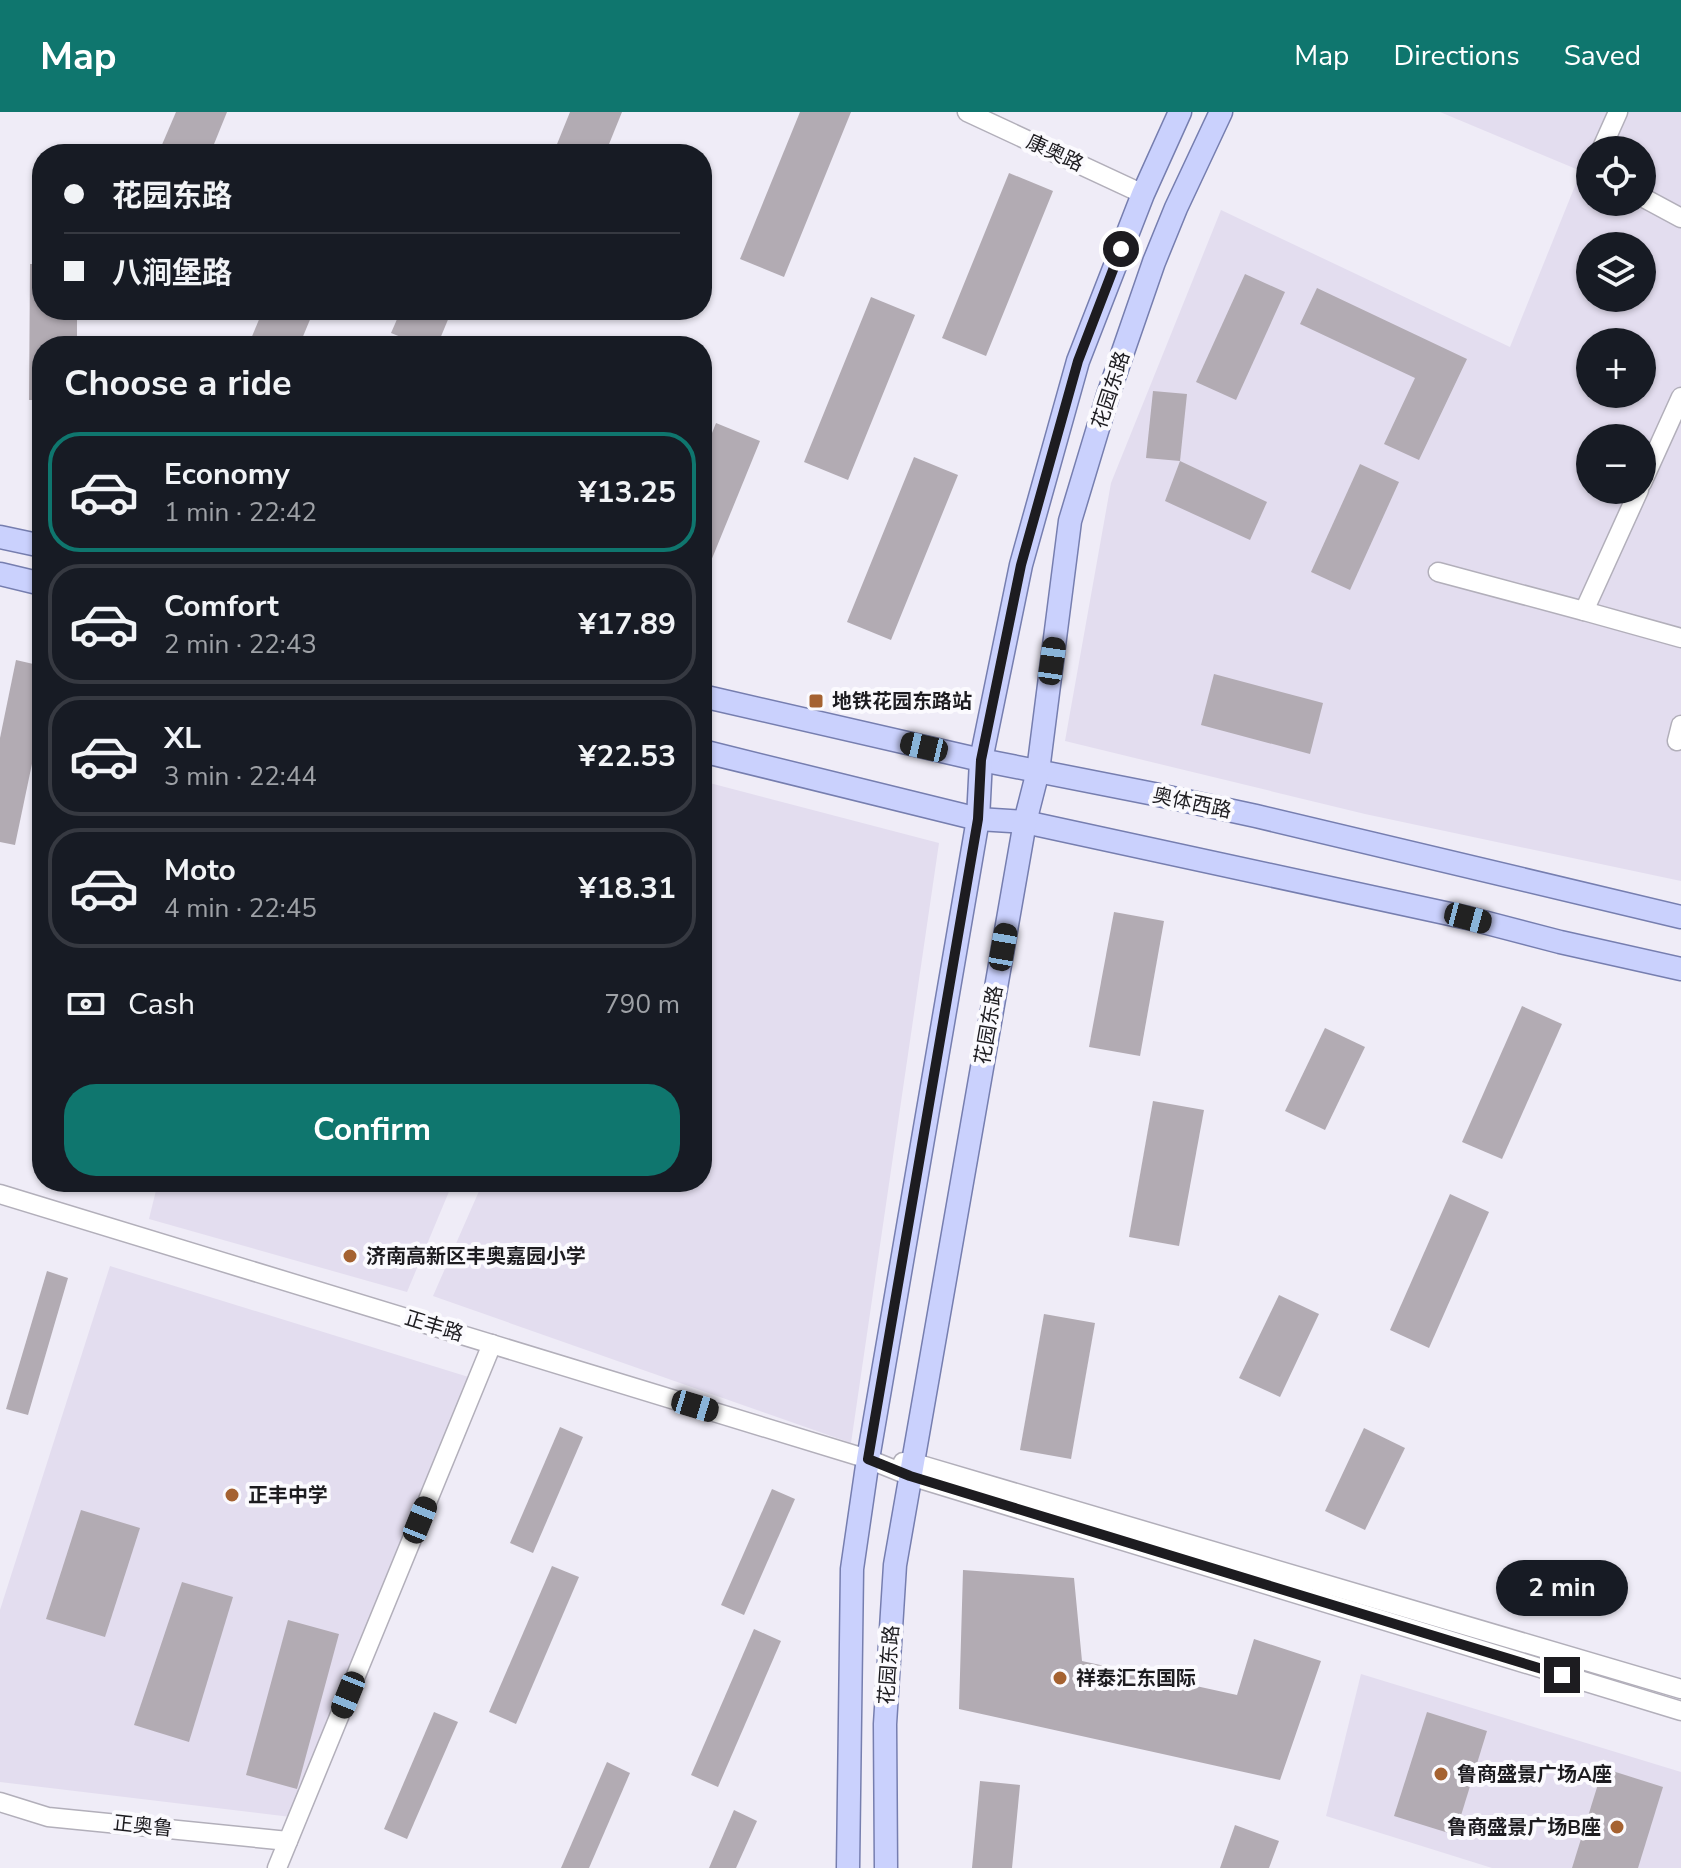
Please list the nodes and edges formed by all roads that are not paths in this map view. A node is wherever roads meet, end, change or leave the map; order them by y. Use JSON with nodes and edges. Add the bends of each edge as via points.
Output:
{"nodes":[{"id":1,"x":967,"y":112,"type":"edge"},
{"id":2,"x":1180,"y":112,"type":"edge"},
{"id":3,"x":1221,"y":112,"type":"edge"},
{"id":4,"x":1618,"y":112,"type":"edge"},
{"id":5,"x":1607,"y":136,"type":"edge"},
{"id":6,"x":1143,"y":194,"type":"junction"},
{"id":7,"x":1656,"y":205,"type":"edge"},
{"id":8,"x":1681,"y":218,"type":"edge"},
{"id":9,"x":1681,"y":397,"type":"edge"},
{"id":10,"x":1656,"y":452,"type":"edge"},
{"id":11,"x":1633,"y":504,"type":"edge"},
{"id":12,"x":0,"y":537,"type":"edge"},
{"id":13,"x":32,"y":544,"type":"edge"},
{"id":14,"x":1438,"y":572,"type":"dead end"},
{"id":15,"x":0,"y":574,"type":"edge"},
{"id":16,"x":32,"y":582,"type":"edge"},
{"id":17,"x":1584,"y":611,"type":"junction"},
{"id":18,"x":1681,"y":638,"type":"edge"},
{"id":19,"x":712,"y":698,"type":"edge"},
{"id":20,"x":712,"y":753,"type":"edge"},
{"id":21,"x":981,"y":760,"type":"junction"},
{"id":22,"x":1038,"y":771,"type":"junction"},
{"id":23,"x":978,"y":819,"type":"junction"},
{"id":24,"x":1025,"y":822,"type":"junction"},
{"id":25,"x":1681,"y":917,"type":"edge"},
{"id":26,"x":1681,"y":969,"type":"edge"},
{"id":27,"x":0,"y":1194,"type":"edge"},
{"id":28,"x":492,"y":1344,"type":"junction"},
{"id":29,"x":868,"y":1459,"type":"junction"},
{"id":30,"x":910,"y":1469,"type":"junction"},
{"id":31,"x":1681,"y":1689,"type":"edge"},
{"id":32,"x":1681,"y":1711,"type":"edge"},
{"id":33,"x":0,"y":1802,"type":"edge"},
{"id":34,"x":288,"y":1841,"type":"junction"},
{"id":35,"x":277,"y":1868,"type":"edge"},
{"id":36,"x":848,"y":1868,"type":"edge"},
{"id":37,"x":886,"y":1868,"type":"edge"}],
"edges":[{"from":1,"to":6,"type":"street","name":"康奥路"},
{"from":2,"to":6,"type":"main road","name":"花园东路"},
{"from":3,"to":22,"type":"main road","name":"花园东路","via":[[1154,262],[1070,521]]},
{"from":4,"to":5,"type":"street"},
{"from":6,"to":21,"type":"main road","name":"花园东路","via":[[1078,361],[1021,565]]},
{"from":7,"to":8,"type":"street"},
{"from":9,"to":10,"type":"street"},
{"from":11,"to":17,"type":"street"},
{"from":12,"to":13,"type":"main road"},
{"from":14,"to":17,"type":"street"},
{"from":15,"to":16,"type":"main road"},
{"from":17,"to":18,"type":"street"},
{"from":19,"to":21,"type":"main road","name":"奥体西路"},
{"from":20,"to":23,"type":"main road"},
{"from":21,"to":22,"type":"main road","name":"奥体西路"},
{"from":21,"to":23,"type":"main road","name":"花园东路"},
{"from":22,"to":24,"type":"main road","name":"花园东路"},
{"from":22,"to":25,"type":"main road","name":"奥体西路","via":[[1256,816]]},
{"from":23,"to":24,"type":"main road"},
{"from":23,"to":29,"type":"main road","name":"花园东路"},
{"from":24,"to":26,"type":"main road"},
{"from":24,"to":30,"type":"main road","name":"花园东路"},
{"from":27,"to":28,"type":"street","name":"正丰路"},
{"from":28,"to":29,"type":"street","name":"正丰路"},
{"from":28,"to":34,"type":"street"},
{"from":29,"to":30,"type":"street","name":"正丰路"},
{"from":29,"to":36,"type":"main road","name":"花园东路","via":[[852,1569]]},
{"from":30,"to":31,"type":"street"},
{"from":30,"to":32,"type":"street"},
{"from":30,"to":37,"type":"main road","name":"花园东路","via":[[895,1565],[885,1724]]},
{"from":33,"to":34,"type":"street","name":"正奥鲁","via":[[48,1817]]},
{"from":34,"to":35,"type":"street"}]}
